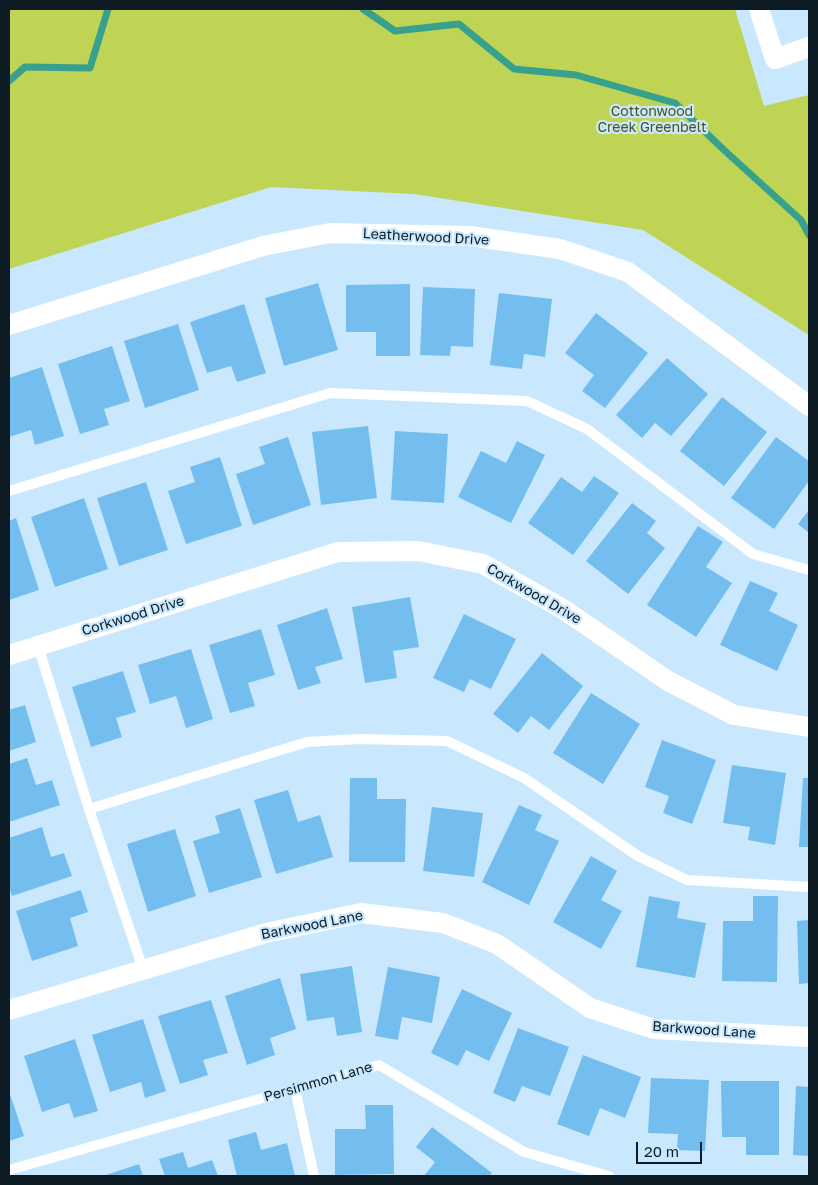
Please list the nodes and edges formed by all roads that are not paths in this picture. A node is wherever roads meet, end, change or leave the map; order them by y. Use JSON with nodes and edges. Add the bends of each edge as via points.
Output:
{"nodes":[{"id":1,"x":759,"y":9,"type":"edge"},
{"id":2,"x":809,"y":48,"type":"edge"},
{"id":3,"x":9,"y":325,"type":"edge"},
{"id":4,"x":809,"y":406,"type":"edge"},
{"id":5,"x":9,"y":491,"type":"edge"},
{"id":6,"x":809,"y":570,"type":"edge"},
{"id":7,"x":38,"y":646,"type":"junction"},
{"id":8,"x":9,"y":655,"type":"edge"},
{"id":9,"x":809,"y":727,"type":"edge"},
{"id":10,"x":90,"y":809,"type":"junction"},
{"id":11,"x":809,"y":887,"type":"edge"},
{"id":12,"x":143,"y":970,"type":"junction"},
{"id":13,"x":9,"y":1010,"type":"edge"},
{"id":14,"x":809,"y":1036,"type":"edge"},
{"id":15,"x":295,"y":1089,"type":"junction"},
{"id":16,"x":9,"y":1170,"type":"edge"},
{"id":17,"x":314,"y":1176,"type":"edge"},
{"id":18,"x":609,"y":1176,"type":"edge"}],
"edges":[{"from":1,"to":2,"type":"street","via":[[775,59]]},
{"from":3,"to":4,"type":"street","name":"Leatherwood Drive","via":[[252,249],[330,233],[470,236],[560,249],[628,272]]},
{"from":5,"to":6,"type":"lane","via":[[330,393],[527,401],[587,428],[753,554]]},
{"from":7,"to":8,"type":"street","name":"Corkwood Drive"},
{"from":7,"to":9,"type":"street","name":"Corkwood Drive","via":[[338,552],[418,551],[483,564],[563,609],[668,681],[734,715]]},
{"from":7,"to":10,"type":"lane"},
{"from":10,"to":11,"type":"lane","via":[[307,742],[359,738],[447,741],[524,778],[638,856],[687,880]]},
{"from":10,"to":12,"type":"lane"},
{"from":12,"to":13,"type":"street","name":"Barkwood Lane"},
{"from":12,"to":14,"type":"street","name":"Barkwood Lane","via":[[266,933],[361,913],[443,923],[488,940],[590,1008],[654,1029]]},
{"from":15,"to":16,"type":"lane","name":"Persimmon Lane"},
{"from":15,"to":17,"type":"lane"},
{"from":15,"to":18,"type":"lane","name":"Persimmon Lane","via":[[379,1065],[524,1152]]}]}
